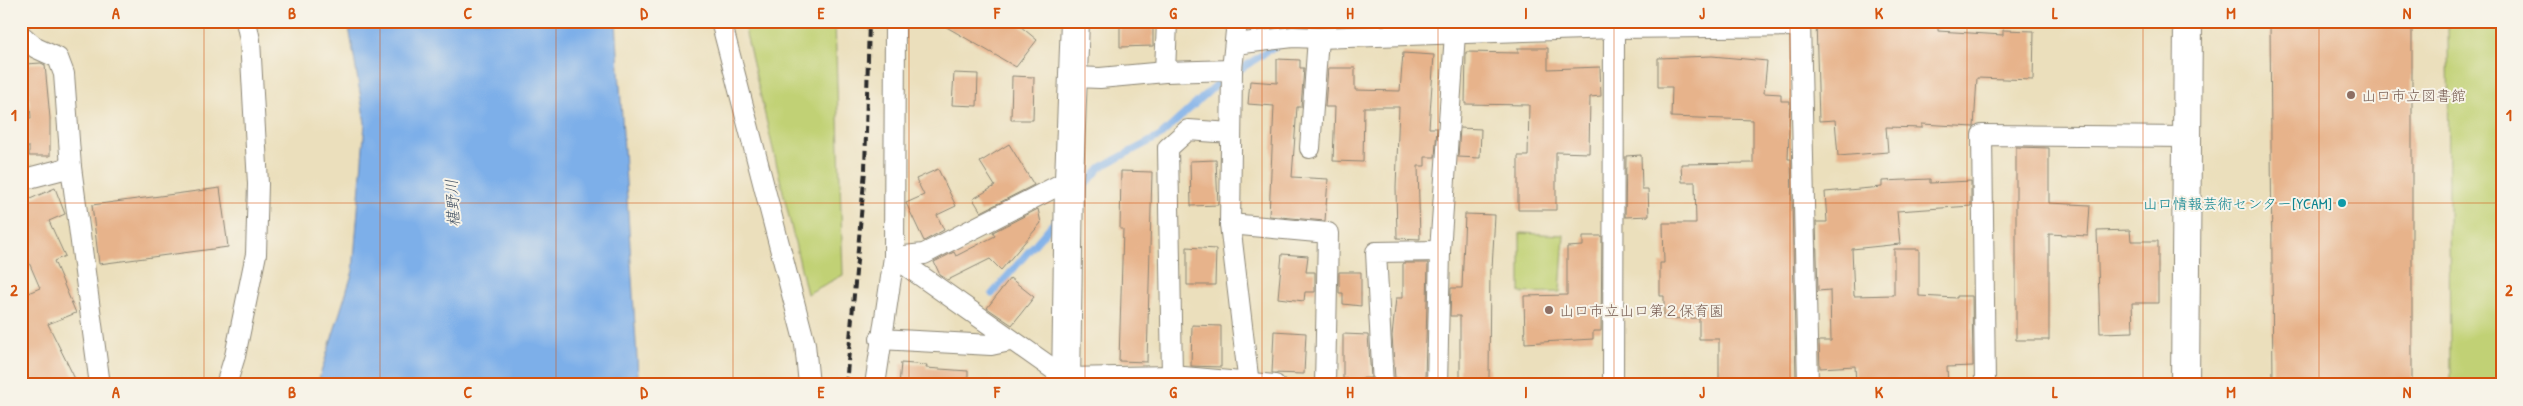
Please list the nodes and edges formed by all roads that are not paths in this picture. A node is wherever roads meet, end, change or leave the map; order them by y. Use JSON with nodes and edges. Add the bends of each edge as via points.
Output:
{"nodes":[{"id":1,"x":246,"y":21,"type":"edge"},
{"id":2,"x":722,"y":21,"type":"edge"},
{"id":3,"x":895,"y":21,"type":"edge"},
{"id":4,"x":1167,"y":21,"type":"edge"},
{"id":5,"x":1237,"y":21,"type":"edge"},
{"id":6,"x":2176,"y":21,"type":"edge"},
{"id":7,"x":1072,"y":22,"type":"edge"},
{"id":8,"x":2188,"y":22,"type":"edge"},
{"id":9,"x":1799,"y":24,"type":"edge"},
{"id":10,"x":1614,"y":28,"type":"junction"},
{"id":11,"x":1293,"y":29,"type":"edge"},
{"id":12,"x":1455,"y":34,"type":"junction"},
{"id":13,"x":21,"y":35,"type":"edge"},
{"id":14,"x":1318,"y":38,"type":"junction"},
{"id":15,"x":1235,"y":44,"type":"junction"},
{"id":16,"x":1232,"y":70,"type":"junction"},
{"id":17,"x":1165,"y":72,"type":"junction"},
{"id":18,"x":1074,"y":77,"type":"junction"},
{"id":19,"x":1231,"y":134,"type":"junction"},
{"id":20,"x":2188,"y":137,"type":"junction"},
{"id":21,"x":1310,"y":148,"type":"dead end"},
{"id":22,"x":71,"y":167,"type":"junction"},
{"id":23,"x":21,"y":180,"type":"edge"},
{"id":24,"x":1068,"y":180,"type":"junction"},
{"id":25,"x":1230,"y":224,"type":"junction"},
{"id":26,"x":1440,"y":251,"type":"junction"},
{"id":27,"x":894,"y":257,"type":"junction"},
{"id":28,"x":880,"y":339,"type":"junction"},
{"id":29,"x":1010,"y":341,"type":"junction"},
{"id":30,"x":1172,"y":376,"type":"junction"},
{"id":31,"x":1066,"y":382,"type":"edge"},
{"id":32,"x":1249,"y":383,"type":"edge"},
{"id":33,"x":100,"y":385,"type":"edge"},
{"id":34,"x":226,"y":385,"type":"edge"},
{"id":35,"x":809,"y":385,"type":"edge"},
{"id":36,"x":875,"y":385,"type":"edge"},
{"id":37,"x":1275,"y":385,"type":"edge"},
{"id":38,"x":1325,"y":385,"type":"edge"},
{"id":39,"x":1383,"y":385,"type":"edge"},
{"id":40,"x":1437,"y":385,"type":"edge"},
{"id":41,"x":1613,"y":385,"type":"edge"},
{"id":42,"x":1808,"y":385,"type":"edge"},
{"id":43,"x":1985,"y":385,"type":"edge"},
{"id":44,"x":2185,"y":385,"type":"edge"}],
"edges":[{"from":1,"to":34,"type":"street","via":[[250,40],[258,184],[256,254]]},
{"from":2,"to":35,"type":"street","via":[[804,344]]},
{"from":3,"to":27,"type":"street"},
{"from":4,"to":17,"type":"street"},
{"from":5,"to":15,"type":"street"},
{"from":6,"to":8,"type":"street"},
{"from":7,"to":18,"type":"street"},
{"from":8,"to":20,"type":"street"},
{"from":9,"to":10,"type":"street"},
{"from":9,"to":42,"type":"street"},
{"from":10,"to":12,"type":"street"},
{"from":10,"to":41,"type":"street"},
{"from":11,"to":14,"type":"street"},
{"from":11,"to":15,"type":"street"},
{"from":12,"to":14,"type":"street"},
{"from":12,"to":26,"type":"street"},
{"from":13,"to":22,"type":"street","via":[[36,48],[58,58],[64,74]]},
{"from":14,"to":21,"type":"street"},
{"from":15,"to":16,"type":"street"},
{"from":16,"to":17,"type":"street"},
{"from":16,"to":19,"type":"street"},
{"from":17,"to":18,"type":"street"},
{"from":18,"to":24,"type":"street"},
{"from":19,"to":25,"type":"street"},
{"from":19,"to":30,"type":"street","via":[[1188,130],[1168,148]]},
{"from":20,"to":43,"type":"street","via":[[1982,135]]},
{"from":20,"to":44,"type":"street"},
{"from":22,"to":23,"type":"street"},
{"from":22,"to":33,"type":"street"},
{"from":24,"to":27,"type":"street","via":[[924,254]]},
{"from":24,"to":31,"type":"street"},
{"from":25,"to":32,"type":"street"},
{"from":25,"to":38,"type":"street","via":[[1328,233]]},
{"from":26,"to":39,"type":"street","via":[[1376,252]]},
{"from":26,"to":40,"type":"street"},
{"from":27,"to":28,"type":"street"},
{"from":27,"to":29,"type":"street","via":[[922,274]]},
{"from":28,"to":29,"type":"street","via":[[992,346]]},
{"from":28,"to":36,"type":"street"},
{"from":29,"to":31,"type":"street"},
{"from":30,"to":31,"type":"street"},
{"from":30,"to":32,"type":"street"},
{"from":32,"to":37,"type":"street"}]}
